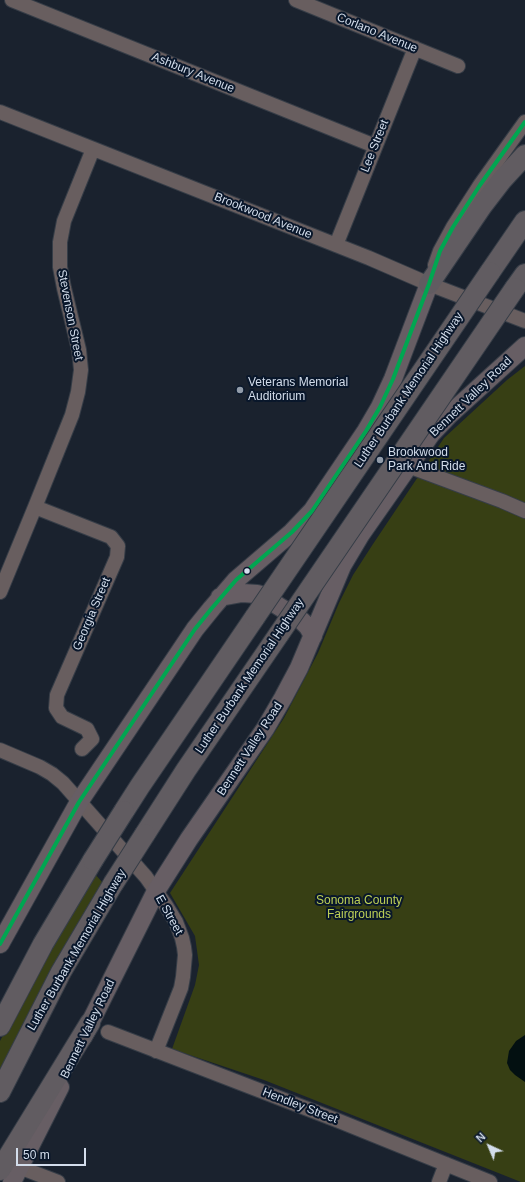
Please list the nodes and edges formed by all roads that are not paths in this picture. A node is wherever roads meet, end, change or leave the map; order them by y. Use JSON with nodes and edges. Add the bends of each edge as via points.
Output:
{"nodes":[{"id":1,"x":12,"y":0,"type":"edge"},
{"id":2,"x":296,"y":0,"type":"edge"},
{"id":3,"x":414,"y":48,"type":"junction"},
{"id":4,"x":458,"y":66,"type":"dead end"},
{"id":5,"x":0,"y":112,"type":"edge"},
{"id":6,"x":525,"y":122,"type":"edge"},
{"id":7,"x":375,"y":146,"type":"junction"},
{"id":8,"x":93,"y":149,"type":"junction"},
{"id":9,"x":525,"y":155,"type":"edge"},
{"id":10,"x":525,"y":222,"type":"edge"},
{"id":11,"x":336,"y":245,"type":"junction"},
{"id":12,"x":520,"y":281,"type":"edge"},
{"id":13,"x":429,"y":284,"type":"junction"},
{"id":14,"x":525,"y":321,"type":"edge"},
{"id":15,"x":525,"y":346,"type":"edge"},
{"id":16,"x":408,"y":466,"type":"junction"},
{"id":17,"x":35,"y":507,"type":"junction"},
{"id":18,"x":525,"y":511,"type":"edge"},
{"id":19,"x":0,"y":592,"type":"edge"},
{"id":20,"x":220,"y":598,"type":"junction"},
{"id":21,"x":313,"y":636,"type":"junction"},
{"id":22,"x":82,"y":749,"type":"dead end"},
{"id":23,"x":0,"y":750,"type":"edge"},
{"id":24,"x":79,"y":802,"type":"junction"},
{"id":25,"x":156,"y":891,"type":"junction"},
{"id":26,"x":0,"y":944,"type":"edge"},
{"id":27,"x":90,"y":1023,"type":"junction"},
{"id":28,"x":0,"y":1026,"type":"edge"},
{"id":29,"x":108,"y":1032,"type":"dead end"},
{"id":30,"x":156,"y":1051,"type":"junction"},
{"id":31,"x":0,"y":1092,"type":"edge"},
{"id":32,"x":446,"y":1164,"type":"junction"},
{"id":33,"x":0,"y":1170,"type":"edge"},
{"id":34,"x":16,"y":1175,"type":"edge"},
{"id":35,"x":58,"y":1182,"type":"edge"},
{"id":36,"x":439,"y":1182,"type":"edge"},
{"id":37,"x":490,"y":1182,"type":"edge"}],
"edges":[{"from":1,"to":7,"type":"street","name":"Ashbury Avenue"},
{"from":2,"to":3,"type":"street","name":"Corlano Avenue"},
{"from":3,"to":4,"type":"street","name":"Corlano Avenue"},
{"from":3,"to":7,"type":"street","name":"Lee Street"},
{"from":5,"to":8,"type":"street","name":"Brookwood Avenue"},
{"from":6,"to":13,"type":"street","via":[[453,227],[440,251]]},
{"from":7,"to":11,"type":"street","name":"Lee Street"},
{"from":8,"to":11,"type":"street","name":"Brookwood Avenue"},
{"from":8,"to":17,"type":"street","name":"Stevenson Street","via":[[64,221],[60,242],[60,267],[79,350],[78,392],[72,415]]},
{"from":9,"to":13,"type":"highway","via":[[482,206]]},
{"from":10,"to":28,"type":"highway","name":"Luther Burbank Memorial Highway","bridge":true,"via":[[140,786],[92,860],[43,944]]},
{"from":11,"to":13,"type":"street","name":"Brookwood Avenue"},
{"from":12,"to":31,"type":"highway","name":"Luther Burbank Memorial Highway","bridge":true,"via":[[186,770],[113,884],[62,972]]},
{"from":13,"to":14,"type":"street","name":"Brookwood Avenue"},
{"from":13,"to":20,"type":"main road","via":[[387,393],[361,440],[307,517],[236,580]]},
{"from":15,"to":16,"type":"main road","name":"Bennett Valley Road","via":[[440,424]]},
{"from":16,"to":18,"type":"street"},
{"from":16,"to":21,"type":"main road","name":"Bennett Valley Road","via":[[348,556]]},
{"from":17,"to":19,"type":"street","name":"Stevenson Street"},
{"from":17,"to":22,"type":"street","name":"Georgia Street","via":[[111,537],[118,546],[117,557],[57,695],[56,708],[62,717],[87,729],[92,739]]},
{"from":20,"to":21,"type":"main road","via":[[242,593],[261,595],[302,621]]},
{"from":20,"to":24,"type":"main road","via":[[202,619]]},
{"from":21,"to":25,"type":"main road","name":"Bennett Valley Road","via":[[274,714]]},
{"from":23,"to":24,"type":"street","name":"E Street","via":[[52,774]]},
{"from":24,"to":25,"type":"street","name":"E Street"},
{"from":24,"to":26,"type":"main road"},
{"from":25,"to":27,"type":"main road","name":"Bennett Valley Road"},
{"from":25,"to":30,"type":"street","name":"E Street","via":[[179,929],[184,947],[185,966],[181,988]]},
{"from":27,"to":33,"type":"highway"},
{"from":27,"to":34,"type":"main road","name":"Bennett Valley Road"},
{"from":29,"to":30,"type":"street","name":"Hendley Street"},
{"from":30,"to":32,"type":"street","name":"Hendley Street"},
{"from":32,"to":36,"type":"street"},
{"from":32,"to":37,"type":"street","name":"Hendley Street"},
{"from":34,"to":35,"type":"street"}]}
